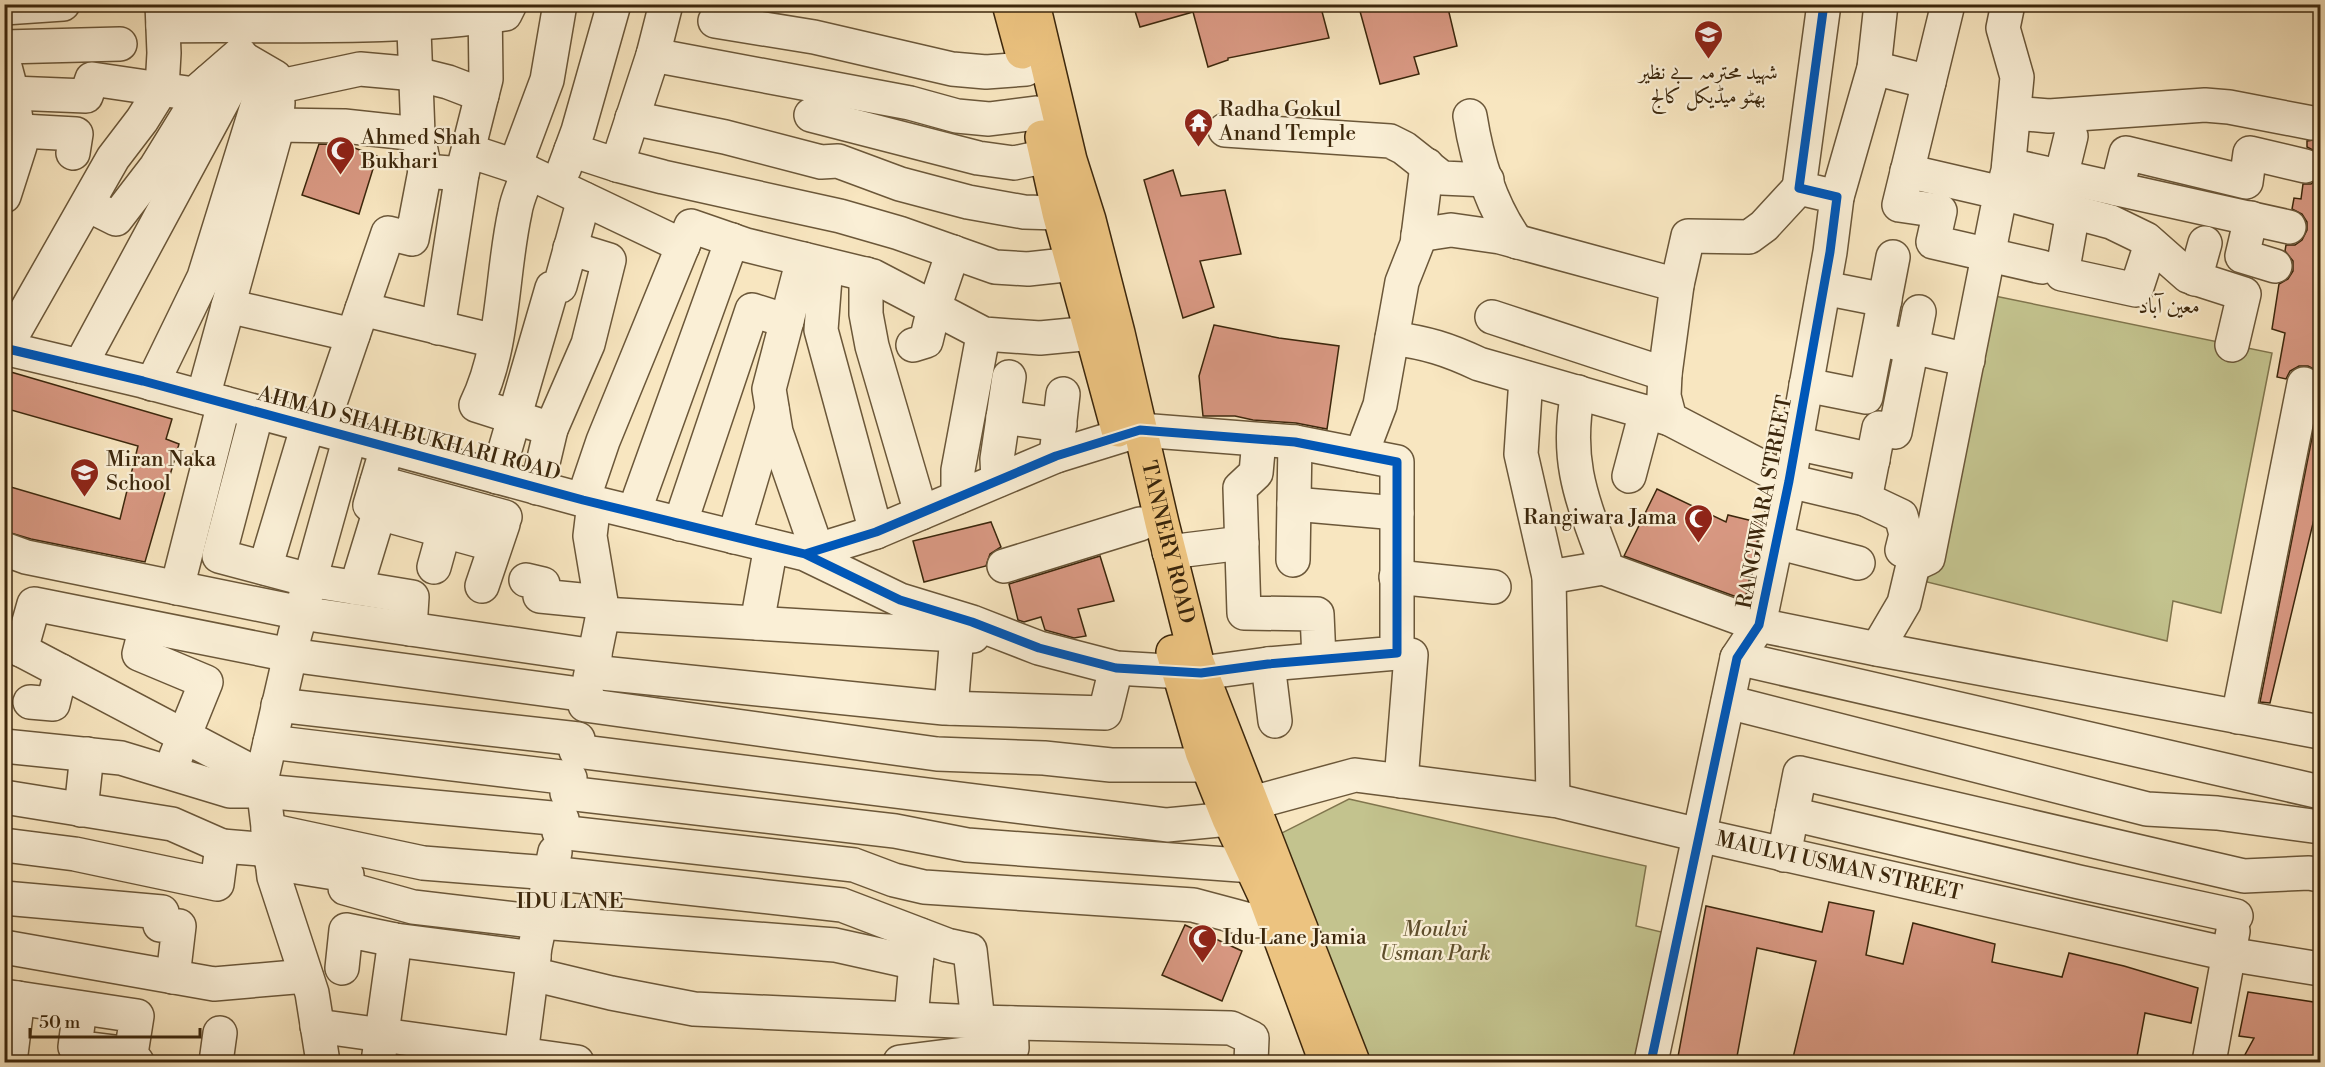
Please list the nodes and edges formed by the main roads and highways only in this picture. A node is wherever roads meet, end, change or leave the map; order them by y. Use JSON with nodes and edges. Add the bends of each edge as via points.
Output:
{"nodes":[{"id":1,"x":1009,"y":4,"type":"edge"},
{"id":2,"x":1033,"y":4,"type":"edge"},
{"id":3,"x":1130,"y":433,"type":"junction"},
{"id":4,"x":1190,"y":673,"type":"junction"},
{"id":5,"x":1240,"y":811,"type":"junction"},
{"id":6,"x":1326,"y":1062,"type":"edge"},
{"id":7,"x":1353,"y":1062,"type":"edge"}],
"edges":[{"from":1,"to":3,"type":"main road","name":"TANNERY ROAD","via":[[1059,213],[1093,333]]},
{"from":2,"to":3,"type":"main road","name":"TANNERY ROAD","via":[[1070,160],[1118,333]]},
{"from":3,"to":4,"type":"main road","name":"TANNERY ROAD","via":[[1169,552]]},
{"from":3,"to":4,"type":"main road","name":"TANNERY ROAD","via":[[1140,524]]},
{"from":4,"to":5,"type":"main road","name":"TANNERY ROAD"},
{"from":4,"to":5,"type":"main road","name":"TANNERY ROAD","via":[[1207,765],[1218,788]]},
{"from":5,"to":6,"type":"main road","name":"TANNERY ROAD","via":[[1253,866]]},
{"from":5,"to":7,"type":"main road","name":"TANNERY ROAD"}]}
